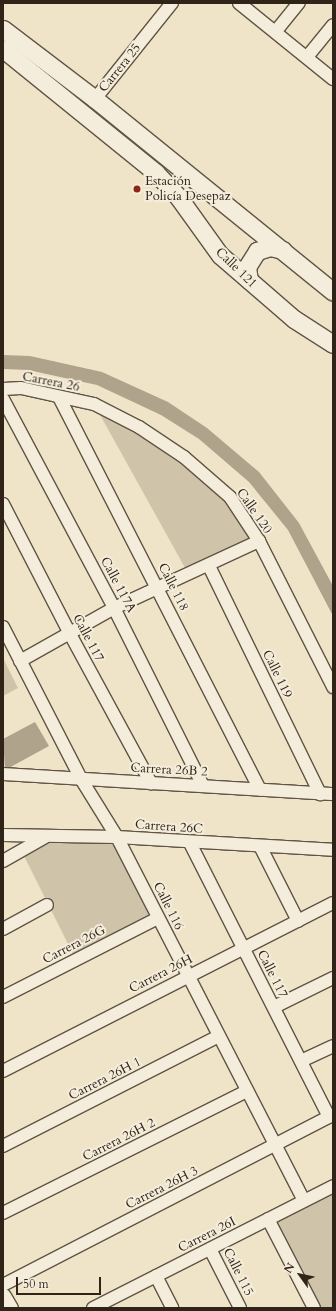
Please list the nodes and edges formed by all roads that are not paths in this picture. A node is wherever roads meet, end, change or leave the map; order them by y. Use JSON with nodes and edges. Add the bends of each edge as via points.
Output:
{"nodes":[{"id":1,"x":172,"y":3,"type":"edge"},
{"id":2,"x":239,"y":3,"type":"edge"},
{"id":3,"x":299,"y":3,"type":"edge"},
{"id":4,"x":333,"y":25,"type":"edge"},
{"id":5,"x":3,"y":29,"type":"edge"},
{"id":6,"x":276,"y":31,"type":"junction"},
{"id":7,"x":3,"y":49,"type":"edge"},
{"id":8,"x":307,"y":58,"type":"junction"},
{"id":9,"x":333,"y":79,"type":"edge"},
{"id":10,"x":95,"y":99,"type":"junction"},
{"id":11,"x":282,"y":250,"type":"junction"},
{"id":12,"x":248,"y":280,"type":"junction"},
{"id":13,"x":333,"y":292,"type":"edge"},
{"id":14,"x":333,"y":344,"type":"edge"},
{"id":15,"x":3,"y":388,"type":"edge"},
{"id":16,"x":59,"y":397,"type":"junction"},
{"id":17,"x":3,"y":399,"type":"edge"},
{"id":18,"x":94,"y":404,"type":"joint"},
{"id":19,"x":3,"y":504,"type":"edge"},
{"id":20,"x":259,"y":541,"type":"junction"},
{"id":21,"x":209,"y":566,"type":"junction"},
{"id":22,"x":158,"y":588,"type":"junction"},
{"id":23,"x":114,"y":608,"type":"junction"},
{"id":24,"x":3,"y":628,"type":"edge"},
{"id":25,"x":70,"y":634,"type":"junction"},
{"id":26,"x":20,"y":661,"type":"junction"},
{"id":27,"x":333,"y":687,"type":"edge"},
{"id":28,"x":3,"y":774,"type":"edge"},
{"id":29,"x":81,"y":779,"type":"junction"},
{"id":30,"x":151,"y":784,"type":"junction"},
{"id":31,"x":203,"y":786,"type":"junction"},
{"id":32,"x":260,"y":790,"type":"junction"},
{"id":33,"x":320,"y":794,"type":"junction"},
{"id":34,"x":333,"y":794,"type":"edge"},
{"id":35,"x":3,"y":835,"type":"edge"},
{"id":36,"x":45,"y":837,"type":"junction"},
{"id":37,"x":117,"y":838,"type":"junction"},
{"id":38,"x":190,"y":843,"type":"junction"},
{"id":39,"x":260,"y":846,"type":"junction"},
{"id":40,"x":333,"y":850,"type":"edge"},
{"id":41,"x":3,"y":861,"type":"edge"},
{"id":42,"x":333,"y":903,"type":"edge"},
{"id":43,"x":47,"y":905,"type":"dead end"},
{"id":44,"x":158,"y":918,"type":"junction"},
{"id":45,"x":298,"y":921,"type":"junction"},
{"id":46,"x":3,"y":929,"type":"edge"},
{"id":47,"x":244,"y":948,"type":"junction"},
{"id":48,"x":188,"y":976,"type":"junction"},
{"id":49,"x":333,"y":978,"type":"edge"},
{"id":50,"x":3,"y":997,"type":"edge"},
{"id":51,"x":274,"y":1007,"type":"junction"},
{"id":52,"x":219,"y":1036,"type":"junction"},
{"id":53,"x":333,"y":1046,"type":"edge"},
{"id":54,"x":301,"y":1061,"type":"junction"},
{"id":55,"x":3,"y":1071,"type":"edge"},
{"id":56,"x":247,"y":1091,"type":"junction"},
{"id":57,"x":331,"y":1116,"type":"edge"},
{"id":58,"x":275,"y":1145,"type":"junction"},
{"id":59,"x":3,"y":1146,"type":"edge"},
{"id":60,"x":333,"y":1186,"type":"edge"},
{"id":61,"x":304,"y":1201,"type":"junction"},
{"id":62,"x":3,"y":1214,"type":"edge"},
{"id":63,"x":268,"y":1219,"type":"junction"},
{"id":64,"x":210,"y":1249,"type":"junction"},
{"id":65,"x":156,"y":1276,"type":"junction"},
{"id":66,"x":3,"y":1285,"type":"edge"},
{"id":67,"x":3,"y":1296,"type":"edge"},
{"id":68,"x":98,"y":1307,"type":"edge"},
{"id":69,"x":10,"y":1308,"type":"edge"},
{"id":70,"x":172,"y":1308,"type":"edge"},
{"id":71,"x":240,"y":1308,"type":"edge"},
{"id":72,"x":314,"y":1308,"type":"edge"}],
"edges":[{"from":1,"to":10,"type":"street","name":"Carrera 25"},
{"from":2,"to":6,"type":"street"},
{"from":3,"to":6,"type":"street"},
{"from":4,"to":8,"type":"street"},
{"from":5,"to":10,"type":"main road","name":"Carrera 25"},
{"from":6,"to":8,"type":"street"},
{"from":7,"to":12,"type":"main road","name":"Calle 121","via":[[156,173],[180,198],[220,255]]},
{"from":8,"to":9,"type":"street"},
{"from":10,"to":11,"type":"main road"},
{"from":11,"to":12,"type":"main road","via":[[270,247],[257,251],[249,261]]},
{"from":11,"to":13,"type":"main road"},
{"from":12,"to":14,"type":"main road","name":"Calle 121","via":[[294,319]]},
{"from":15,"to":16,"type":"street","name":"Carrera 26","via":[[21,388]]},
{"from":16,"to":18,"type":"street","name":"Carrera 26"},
{"from":16,"to":22,"type":"street","name":"Calle 118"},
{"from":17,"to":23,"type":"street","name":"Calle 117A"},
{"from":18,"to":20,"type":"street","name":"Calle 120","via":[[140,427],[184,457],[230,497]]},
{"from":19,"to":25,"type":"street","name":"Calle 117"},
{"from":20,"to":21,"type":"street"},
{"from":20,"to":27,"type":"street","name":"Calle 120"},
{"from":21,"to":22,"type":"street"},
{"from":21,"to":33,"type":"street","name":"Calle 119"},
{"from":22,"to":23,"type":"street"},
{"from":22,"to":32,"type":"street","name":"Calle 118"},
{"from":23,"to":25,"type":"street"},
{"from":23,"to":31,"type":"street","name":"Calle 117A"},
{"from":24,"to":26,"type":"street","name":"Calle 116"},
{"from":25,"to":26,"type":"street"},
{"from":25,"to":30,"type":"street","name":"Calle 117"},
{"from":26,"to":29,"type":"street","name":"Calle 116"},
{"from":28,"to":29,"type":"street","name":"Carrera 26B 2"},
{"from":29,"to":30,"type":"street","name":"Carrera 26B 2"},
{"from":29,"to":37,"type":"street","name":"Calle 116"},
{"from":30,"to":31,"type":"street","name":"Carrera 26B 2"},
{"from":31,"to":32,"type":"street","name":"Carrera 26B 2"},
{"from":32,"to":33,"type":"street","name":"Carrera 26B 2"},
{"from":33,"to":34,"type":"street","name":"Carrera 26B 2"},
{"from":35,"to":36,"type":"street","name":"Carrera 26C"},
{"from":36,"to":37,"type":"street","name":"Carrera 26C"},
{"from":36,"to":41,"type":"street"},
{"from":37,"to":38,"type":"street","name":"Carrera 26C"},
{"from":37,"to":44,"type":"street","name":"Calle 116"},
{"from":38,"to":39,"type":"street","name":"Carrera 26C"},
{"from":38,"to":47,"type":"street","name":"Calle 117"},
{"from":39,"to":40,"type":"street","name":"Carrera 26C"},
{"from":39,"to":45,"type":"street"},
{"from":42,"to":45,"type":"street","name":"Carrera 26H"},
{"from":43,"to":46,"type":"street"},
{"from":44,"to":48,"type":"street","name":"Calle 116"},
{"from":44,"to":50,"type":"street","name":"Carrera 26G"},
{"from":45,"to":47,"type":"street","name":"Carrera 26H"},
{"from":47,"to":48,"type":"street","name":"Carrera 26H"},
{"from":47,"to":51,"type":"street","name":"Calle 117"},
{"from":48,"to":52,"type":"street","name":"Calle 116"},
{"from":48,"to":55,"type":"street","name":"Carrera 26H"},
{"from":49,"to":51,"type":"street"},
{"from":51,"to":54,"type":"street","name":"Calle 117"},
{"from":52,"to":56,"type":"street","name":"Calle 116"},
{"from":52,"to":59,"type":"street","name":"Carrera 26H 1"},
{"from":53,"to":54,"type":"street"},
{"from":54,"to":57,"type":"street","name":"Calle 117"},
{"from":56,"to":58,"type":"street","name":"Calle 116"},
{"from":56,"to":62,"type":"street","name":"Carrera 26H 2"},
{"from":57,"to":58,"type":"street","name":"Carrera 26H 3"},
{"from":58,"to":61,"type":"street","name":"Calle 116"},
{"from":58,"to":66,"type":"street","name":"Carrera 26H 3"},
{"from":60,"to":61,"type":"street","name":"Carrera 26I"},
{"from":61,"to":63,"type":"street","name":"Carrera 26I"},
{"from":63,"to":64,"type":"street","name":"Carrera 26I"},
{"from":63,"to":72,"type":"street"},
{"from":64,"to":65,"type":"street","name":"Carrera 26I"},
{"from":64,"to":71,"type":"street","name":"Calle 115"},
{"from":65,"to":68,"type":"street","name":"Carrera 26I"},
{"from":65,"to":70,"type":"street"},
{"from":67,"to":69,"type":"street"}]}
